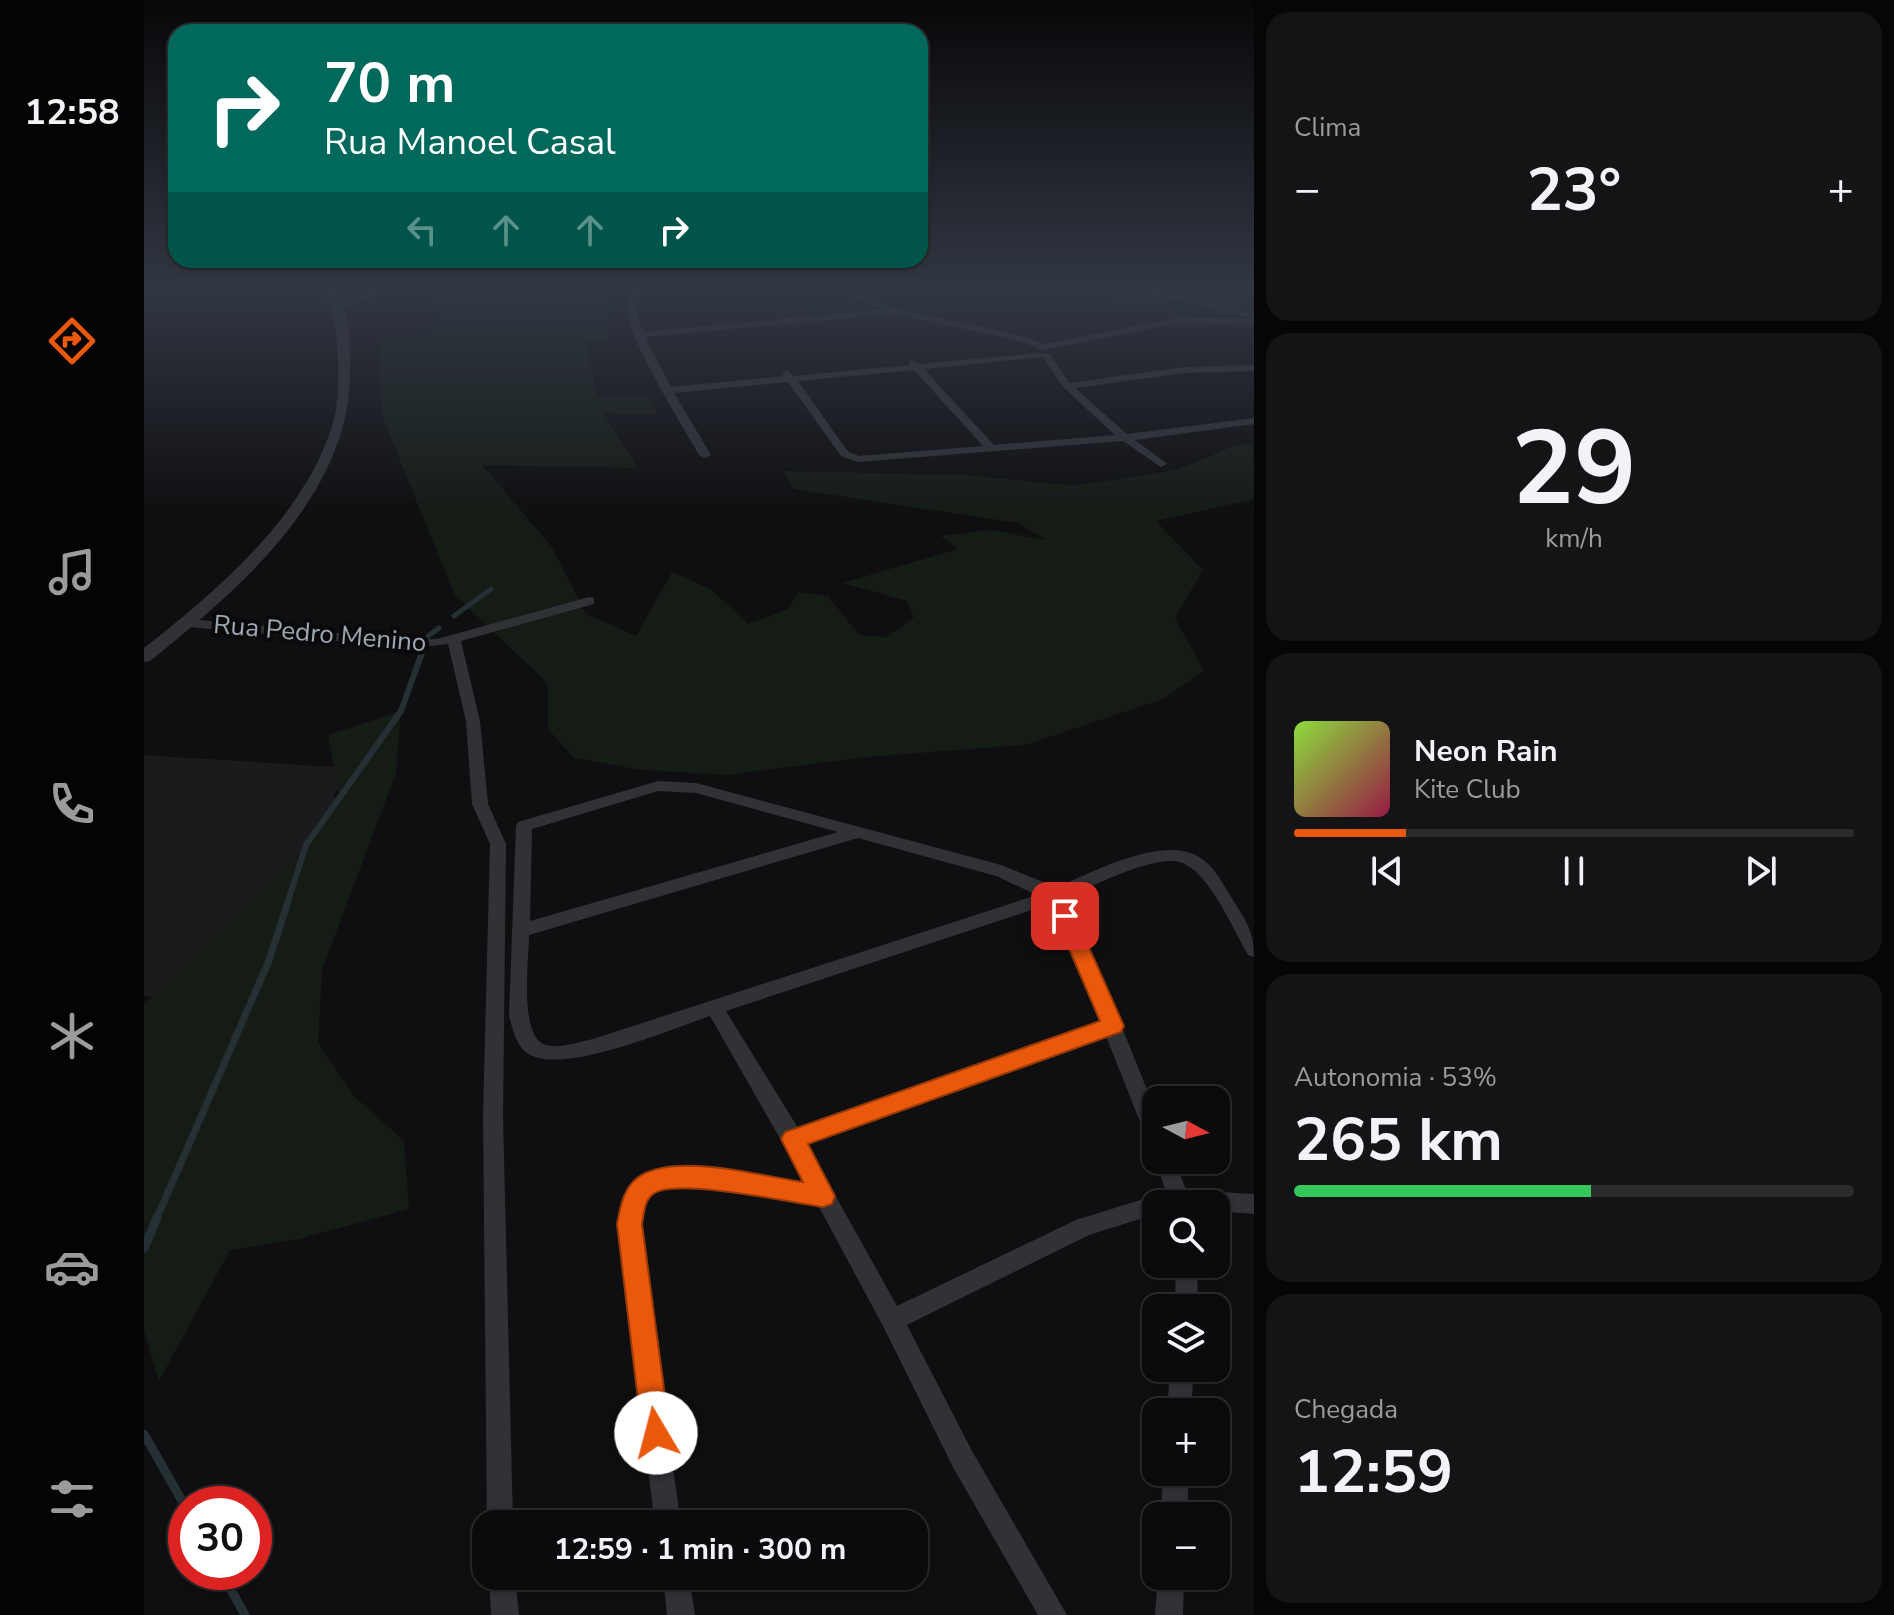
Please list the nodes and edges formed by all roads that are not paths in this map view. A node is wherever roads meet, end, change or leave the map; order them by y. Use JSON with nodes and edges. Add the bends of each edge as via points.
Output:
{"nodes":[{"id":1,"x":344,"y":364,"type":"edge"},
{"id":2,"x":655,"y":364,"type":"edge"},
{"id":3,"x":921,"y":364,"type":"edge"},
{"id":4,"x":1050,"y":364,"type":"edge"},
{"id":5,"x":915,"y":365,"type":"junction"},
{"id":6,"x":1254,"y":368,"type":"edge"},
{"id":7,"x":789,"y":376,"type":"junction"},
{"id":8,"x":1068,"y":386,"type":"junction"},
{"id":9,"x":667,"y":387,"type":"junction"},
{"id":10,"x":1254,"y":421,"type":"edge"},
{"id":11,"x":1122,"y":438,"type":"junction"},
{"id":12,"x":990,"y":447,"type":"junction"},
{"id":13,"x":705,"y":455,"type":"dead end"},
{"id":14,"x":1161,"y":464,"type":"dead end"},
{"id":15,"x":589,"y":601,"type":"dead end"},
{"id":16,"x":189,"y":623,"type":"junction"},
{"id":17,"x":446,"y":641,"type":"junction"},
{"id":18,"x":144,"y":657,"type":"edge"},
{"id":19,"x":524,"y":826,"type":"junction"},
{"id":20,"x":862,"y":831,"type":"junction"},
{"id":21,"x":495,"y":833,"type":"junction"},
{"id":22,"x":1051,"y":897,"type":"junction"},
{"id":23,"x":523,"y":930,"type":"junction"},
{"id":24,"x":1254,"y":950,"type":"edge"},
{"id":25,"x":714,"y":1007,"type":"junction"},
{"id":26,"x":1113,"y":1026,"type":"junction"},
{"id":27,"x":1142,"y":1101,"type":"edge"},
{"id":28,"x":793,"y":1139,"type":"junction"},
{"id":29,"x":823,"y":1196,"type":"junction"},
{"id":30,"x":1230,"y":1203,"type":"edge"},
{"id":31,"x":1254,"y":1204,"type":"edge"},
{"id":32,"x":1142,"y":1207,"type":"edge"},
{"id":33,"x":892,"y":1320,"type":"junction"},
{"id":34,"x":500,"y":1510,"type":"edge"},
{"id":35,"x":666,"y":1510,"type":"edge"},
{"id":36,"x":503,"y":1590,"type":"edge"},
{"id":37,"x":678,"y":1590,"type":"edge"},
{"id":38,"x":1170,"y":1590,"type":"edge"},
{"id":39,"x":505,"y":1615,"type":"edge"},
{"id":40,"x":681,"y":1615,"type":"edge"},
{"id":41,"x":1053,"y":1615,"type":"edge"},
{"id":42,"x":1169,"y":1615,"type":"edge"}],
"edges":[{"from":1,"to":16,"type":"street","via":[[338,426],[325,461],[299,503]]},
{"from":2,"to":9,"type":"street"},
{"from":3,"to":5,"type":"street"},
{"from":4,"to":8,"type":"street"},
{"from":5,"to":7,"type":"street"},
{"from":5,"to":12,"type":"street"},
{"from":6,"to":8,"type":"street","via":[[1185,370]]},
{"from":7,"to":9,"type":"street"},
{"from":7,"to":12,"type":"street","via":[[851,458]]},
{"from":8,"to":11,"type":"street"},
{"from":9,"to":13,"type":"street"},
{"from":10,"to":11,"type":"street"},
{"from":11,"to":12,"type":"street"},
{"from":11,"to":14,"type":"street"},
{"from":15,"to":17,"type":"street","name":"Rua Pedro Menino"},
{"from":16,"to":17,"type":"street","name":"Rua Pedro Menino","via":[[412,644]]},
{"from":16,"to":18,"type":"street"},
{"from":17,"to":21,"type":"street","via":[[473,721],[480,804]]},
{"from":19,"to":20,"type":"street","via":[[635,791],[678,786]]},
{"from":19,"to":21,"type":"street"},
{"from":19,"to":23,"type":"street"},
{"from":20,"to":22,"type":"street","via":[[1001,871]]},
{"from":20,"to":23,"type":"street"},
{"from":21,"to":34,"type":"street"},
{"from":22,"to":24,"type":"street","via":[[1158,856],[1180,855],[1209,875]]},
{"from":22,"to":25,"type":"street"},
{"from":22,"to":26,"type":"street","via":[[1079,943]]},
{"from":23,"to":25,"type":"street","via":[[518,1015],[521,1034],[536,1050],[569,1053]]},
{"from":25,"to":28,"type":"street"},
{"from":26,"to":27,"type":"street"},
{"from":26,"to":28,"type":"street"},
{"from":28,"to":29,"type":"street"},
{"from":29,"to":33,"type":"street"},
{"from":29,"to":35,"type":"street","via":[[673,1176],[644,1187],[634,1199],[631,1250]]},
{"from":30,"to":31,"type":"street"},
{"from":32,"to":33,"type":"street","via":[[1084,1227]]},
{"from":33,"to":41,"type":"street","via":[[963,1460]]},
{"from":36,"to":39,"type":"street"},
{"from":37,"to":40,"type":"street"},
{"from":38,"to":42,"type":"street"}]}
